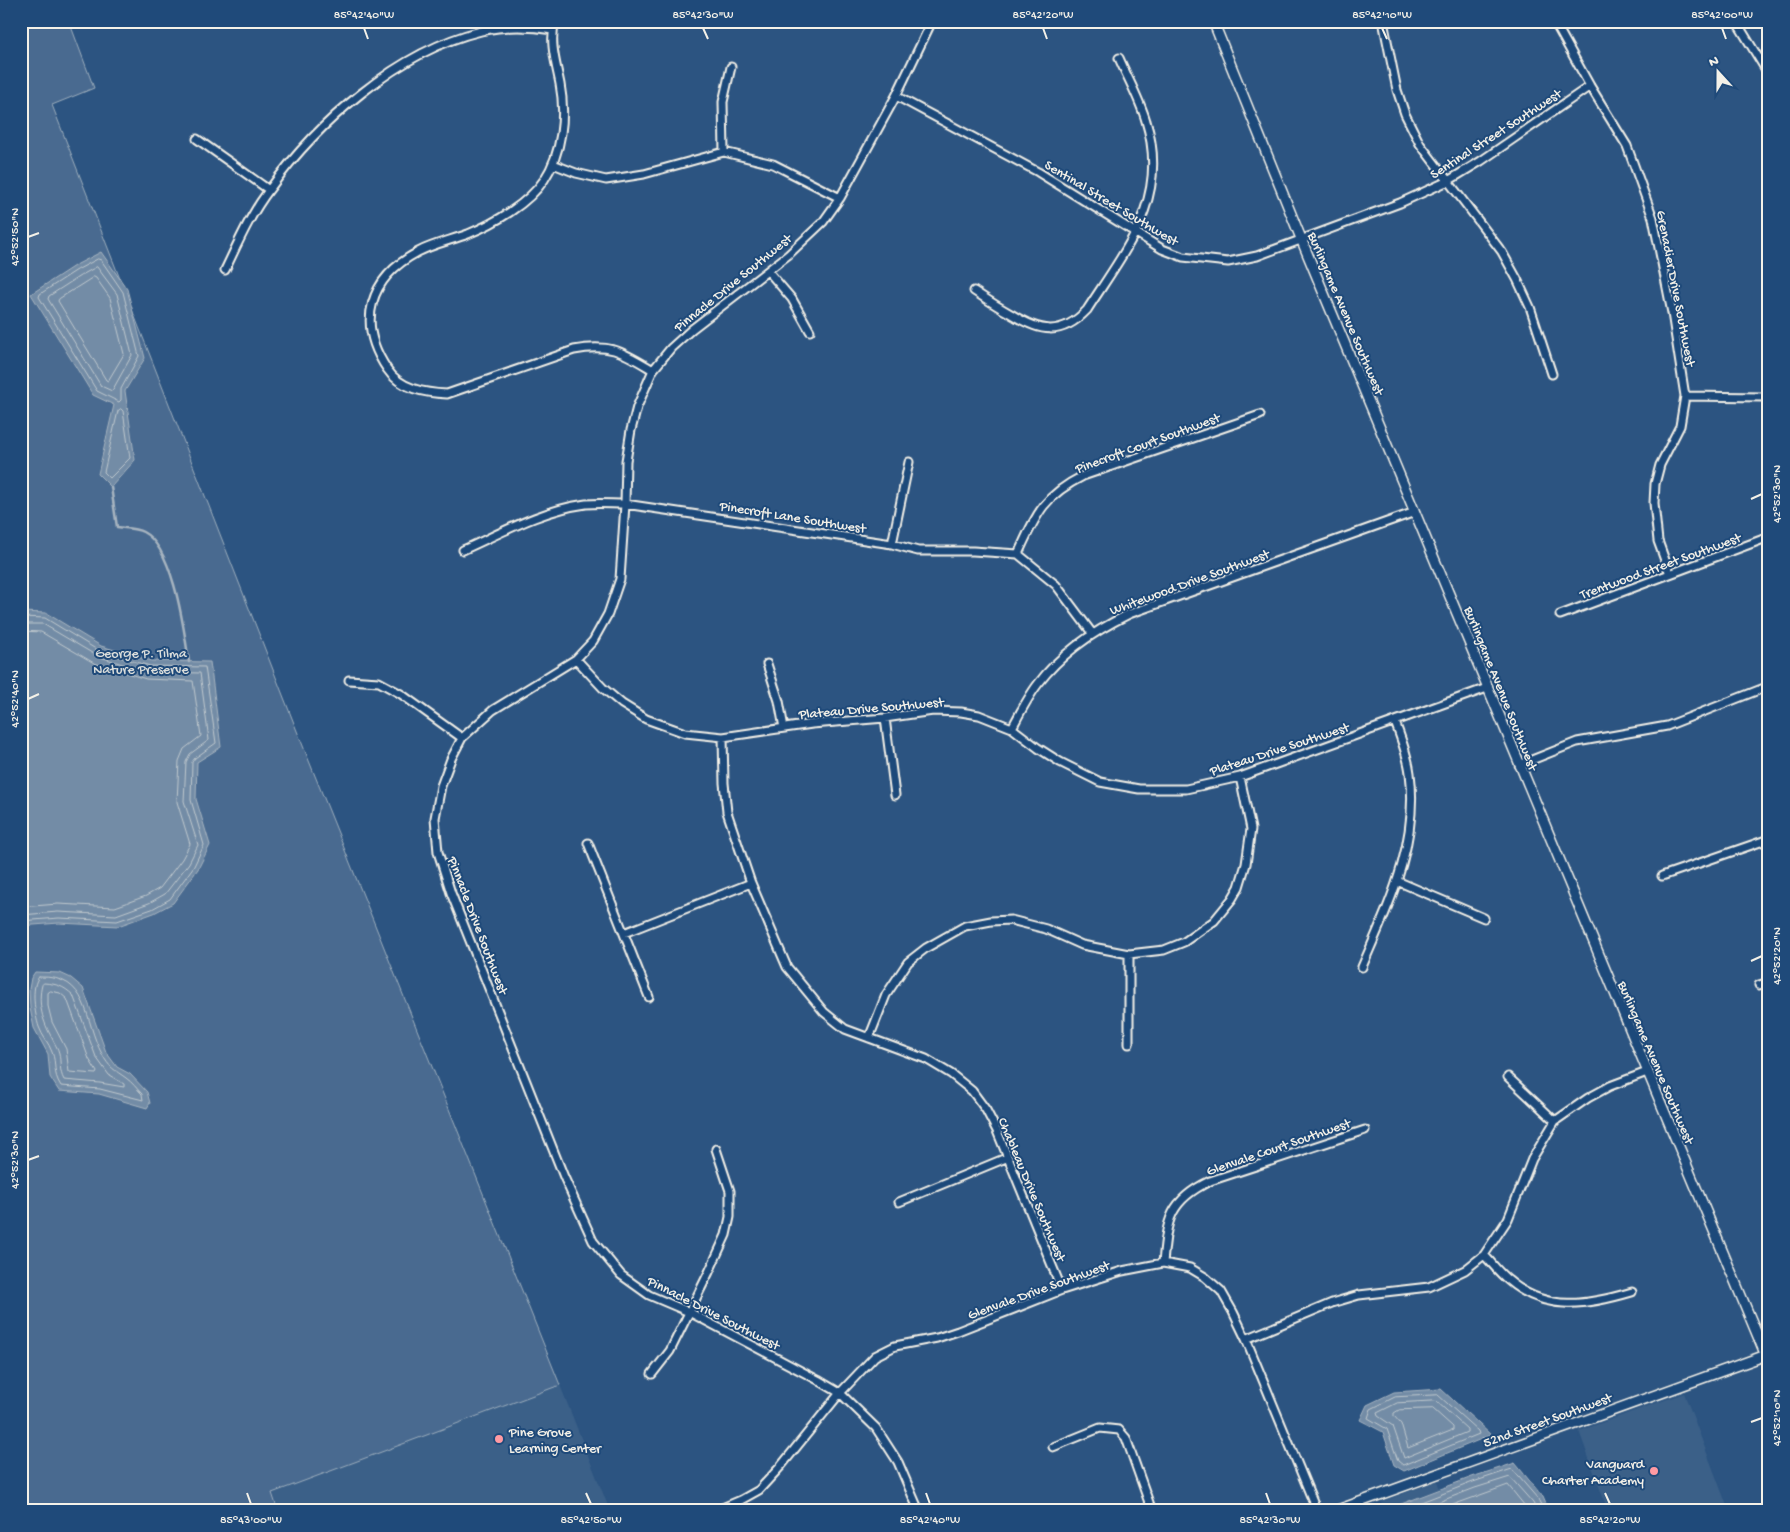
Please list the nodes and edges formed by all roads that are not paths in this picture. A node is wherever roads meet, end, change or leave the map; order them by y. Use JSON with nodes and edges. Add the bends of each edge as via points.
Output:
{"nodes":[{"id":1,"x":555,"y":21,"type":"edge"},
{"id":2,"x":932,"y":21,"type":"edge"},
{"id":3,"x":1213,"y":21,"type":"edge"},
{"id":4,"x":1383,"y":21,"type":"edge"},
{"id":5,"x":1554,"y":21,"type":"edge"},
{"id":6,"x":1736,"y":21,"type":"edge"},
{"id":7,"x":552,"y":30,"type":"junction"},
{"id":8,"x":1119,"y":58,"type":"dead end"},
{"id":9,"x":731,"y":66,"type":"dead end"},
{"id":10,"x":1769,"y":75,"type":"edge"},
{"id":11,"x":1590,"y":86,"type":"junction"},
{"id":12,"x":896,"y":96,"type":"junction"},
{"id":13,"x":197,"y":140,"type":"dead end"},
{"id":14,"x":724,"y":152,"type":"junction"},
{"id":15,"x":553,"y":164,"type":"junction"},
{"id":16,"x":1448,"y":181,"type":"junction"},
{"id":17,"x":269,"y":190,"type":"junction"},
{"id":18,"x":840,"y":198,"type":"junction"},
{"id":19,"x":1136,"y":232,"type":"junction"},
{"id":20,"x":1302,"y":241,"type":"junction"},
{"id":21,"x":225,"y":270,"type":"dead end"},
{"id":22,"x":768,"y":271,"type":"junction"},
{"id":23,"x":974,"y":291,"type":"dead end"},
{"id":24,"x":810,"y":331,"type":"dead end"},
{"id":25,"x":653,"y":370,"type":"junction"},
{"id":26,"x":1552,"y":374,"type":"dead end"},
{"id":27,"x":1685,"y":396,"type":"junction"},
{"id":28,"x":1764,"y":397,"type":"dead end"},
{"id":29,"x":1260,"y":415,"type":"dead end"},
{"id":30,"x":908,"y":462,"type":"dead end"},
{"id":31,"x":625,"y":504,"type":"junction"},
{"id":32,"x":1415,"y":512,"type":"junction"},
{"id":33,"x":1769,"y":537,"type":"edge"},
{"id":34,"x":892,"y":544,"type":"junction"},
{"id":35,"x":463,"y":550,"type":"dead end"},
{"id":36,"x":1018,"y":554,"type":"junction"},
{"id":37,"x":1670,"y":574,"type":"junction"},
{"id":38,"x":1560,"y":615,"type":"dead end"},
{"id":39,"x":1092,"y":633,"type":"junction"},
{"id":40,"x":576,"y":659,"type":"junction"},
{"id":41,"x":767,"y":664,"type":"dead end"},
{"id":42,"x":350,"y":680,"type":"dead end"},
{"id":43,"x":1769,"y":686,"type":"edge"},
{"id":44,"x":1487,"y":688,"type":"junction"},
{"id":45,"x":885,"y":718,"type":"junction"},
{"id":46,"x":1395,"y":722,"type":"junction"},
{"id":47,"x":784,"y":728,"type":"junction"},
{"id":48,"x":1012,"y":728,"type":"junction"},
{"id":49,"x":723,"y":737,"type":"junction"},
{"id":50,"x":462,"y":738,"type":"junction"},
{"id":51,"x":1519,"y":765,"type":"junction"},
{"id":52,"x":1240,"y":777,"type":"junction"},
{"id":53,"x":895,"y":795,"type":"dead end"},
{"id":54,"x":1769,"y":839,"type":"edge"},
{"id":55,"x":588,"y":843,"type":"dead end"},
{"id":56,"x":1662,"y":876,"type":"dead end"},
{"id":57,"x":1397,"y":881,"type":"junction"},
{"id":58,"x":751,"y":883,"type":"junction"},
{"id":59,"x":1484,"y":918,"type":"dead end"},
{"id":60,"x":624,"y":932,"type":"junction"},
{"id":61,"x":1128,"y":954,"type":"junction"},
{"id":62,"x":1362,"y":966,"type":"dead end"},
{"id":63,"x":1769,"y":982,"type":"edge"},
{"id":64,"x":1759,"y":985,"type":"dead end"},
{"id":65,"x":650,"y":997,"type":"dead end"},
{"id":66,"x":869,"y":1038,"type":"junction"},
{"id":67,"x":1129,"y":1044,"type":"dead end"},
{"id":68,"x":1647,"y":1072,"type":"junction"},
{"id":69,"x":1508,"y":1077,"type":"dead end"},
{"id":70,"x":1555,"y":1122,"type":"junction"},
{"id":71,"x":1365,"y":1130,"type":"dead end"},
{"id":72,"x":716,"y":1149,"type":"dead end"},
{"id":73,"x":1006,"y":1158,"type":"junction"},
{"id":74,"x":899,"y":1202,"type":"dead end"},
{"id":75,"x":1484,"y":1255,"type":"junction"},
{"id":76,"x":1163,"y":1263,"type":"junction"},
{"id":77,"x":1062,"y":1290,"type":"junction"},
{"id":78,"x":1632,"y":1292,"type":"dead end"},
{"id":79,"x":689,"y":1312,"type":"junction"},
{"id":80,"x":1246,"y":1339,"type":"junction"},
{"id":81,"x":1768,"y":1358,"type":"edge"},
{"id":82,"x":652,"y":1374,"type":"dead end"},
{"id":83,"x":840,"y":1393,"type":"junction"},
{"id":84,"x":1053,"y":1447,"type":"dead end"},
{"id":85,"x":714,"y":1511,"type":"edge"},
{"id":86,"x":919,"y":1511,"type":"edge"},
{"id":87,"x":1152,"y":1511,"type":"edge"},
{"id":88,"x":1316,"y":1511,"type":"edge"},
{"id":89,"x":1335,"y":1511,"type":"edge"}],
"edges":[{"from":1,"to":7,"type":"street"},
{"from":2,"to":12,"type":"street","name":"Pinnacle Drive Southwest"},
{"from":3,"to":20,"type":"street","name":"Burlingame Avenue Southwest"},
{"from":4,"to":16,"type":"street","via":[[1397,90],[1406,114],[1420,144]]},
{"from":5,"to":11,"type":"street","name":"Grenadier Drive Southwest"},
{"from":6,"to":10,"type":"street"},
{"from":7,"to":15,"type":"street","via":[[564,110]]},
{"from":7,"to":17,"type":"street","via":[[535,27],[480,31],[413,59],[352,101],[316,133]]},
{"from":8,"to":19,"type":"street","via":[[1146,121],[1154,158],[1150,199]]},
{"from":9,"to":14,"type":"street","via":[[723,102]]},
{"from":11,"to":16,"type":"street","name":"Sentinal Street Southwest"},
{"from":11,"to":27,"type":"street","name":"Grenadier Drive Southwest","via":[[1627,146],[1653,218]]},
{"from":12,"to":18,"type":"street","name":"Pinnacle Drive Southwest"},
{"from":12,"to":19,"type":"street","name":"Sentinal Street Southwest","via":[[1038,172]]},
{"from":13,"to":17,"type":"street"},
{"from":14,"to":15,"type":"street","via":[[644,174],[606,180]]},
{"from":14,"to":18,"type":"street","via":[[773,164]]},
{"from":15,"to":25,"type":"street","via":[[544,181],[507,215],[420,251],[390,273],[370,310],[373,342],[380,358],[402,383],[428,393],[447,394],[590,347],[610,348]]},
{"from":16,"to":20,"type":"street","name":"Sentinal Street Southwest"},
{"from":16,"to":26,"type":"street","via":[[1502,252],[1517,279],[1530,307]]},
{"from":17,"to":21,"type":"street","via":[[244,229]]},
{"from":18,"to":22,"type":"street","name":"Pinnacle Drive Southwest","via":[[822,222]]},
{"from":19,"to":20,"type":"street","name":"Sentinal Street Southwest","via":[[1162,249],[1183,257],[1228,262]]},
{"from":19,"to":23,"type":"street","via":[[1087,310],[1057,329],[1045,330],[1027,324]]},
{"from":20,"to":32,"type":"street","name":"Burlingame Avenue Southwest"},
{"from":22,"to":24,"type":"street","via":[[792,299]]},
{"from":22,"to":25,"type":"street","name":"Pinnacle Drive Southwest","via":[[692,329]]},
{"from":25,"to":31,"type":"street","name":"Pinnacle Drive Southwest","via":[[631,430]]},
{"from":27,"to":28,"type":"street"},
{"from":27,"to":37,"type":"street","name":"Grenadier Drive Southwest","via":[[1680,426],[1660,466],[1655,484],[1658,541]]},
{"from":29,"to":36,"type":"street","name":"Pinecroft Court Southwest","via":[[1068,484],[1040,509]]},
{"from":30,"to":34,"type":"street"},
{"from":31,"to":34,"type":"street","name":"Pinecroft Lane Southwest"},
{"from":31,"to":35,"type":"street","name":"Pinecroft Lane Southwest","via":[[587,504],[556,510]]},
{"from":31,"to":40,"type":"street","name":"Pinnacle Drive Southwest","via":[[616,596],[593,641]]},
{"from":32,"to":39,"type":"street","name":"Whitewood Drive Southwest","via":[[1130,614]]},
{"from":32,"to":44,"type":"street","name":"Burlingame Avenue Southwest"},
{"from":33,"to":37,"type":"street","name":"Trentwood Street Southwest"},
{"from":34,"to":36,"type":"street","name":"Pinecroft Lane Southwest","via":[[918,551]]},
{"from":36,"to":39,"type":"street","via":[[1056,585]]},
{"from":37,"to":38,"type":"street","name":"Trentwood Street Southwest"},
{"from":39,"to":48,"type":"street","name":"Whitewood Drive Southwest","via":[[1055,664],[1037,685]]},
{"from":40,"to":49,"type":"street","name":"Plateau Drive Southwest","via":[[603,688],[646,719],[685,733]]},
{"from":40,"to":50,"type":"street","name":"Pinnacle Drive Southwest","via":[[493,710]]},
{"from":41,"to":47,"type":"street"},
{"from":42,"to":50,"type":"street","via":[[379,682]]},
{"from":43,"to":51,"type":"street","via":[[1666,726],[1577,742]]},
{"from":44,"to":46,"type":"street","name":"Plateau Drive Southwest"},
{"from":44,"to":51,"type":"street","name":"Burlingame Avenue Southwest"},
{"from":45,"to":47,"type":"street","name":"Plateau Drive Southwest"},
{"from":45,"to":48,"type":"street","name":"Plateau Drive Southwest","via":[[933,711],[961,712],[979,715]]},
{"from":45,"to":53,"type":"street"},
{"from":46,"to":52,"type":"street","name":"Plateau Drive Southwest"},
{"from":46,"to":57,"type":"street","via":[[1410,772],[1412,804],[1409,839]]},
{"from":47,"to":49,"type":"street","name":"Plateau Drive Southwest"},
{"from":48,"to":52,"type":"street","name":"Plateau Drive Southwest","via":[[1060,762],[1100,782],[1139,789],[1186,789]]},
{"from":49,"to":58,"type":"street","name":"Chableau Drive Southwest","via":[[727,812]]},
{"from":50,"to":79,"type":"street","name":"Pinnacle Drive Southwest","via":[[441,786],[435,818],[438,852],[454,902],[564,1177],[593,1241],[621,1275],[649,1295]]},
{"from":51,"to":68,"type":"street","name":"Burlingame Avenue Southwest"},
{"from":52,"to":61,"type":"street","via":[[1251,829],[1246,864],[1232,899],[1214,921],[1184,942],[1164,950]]},
{"from":54,"to":56,"type":"street"},
{"from":55,"to":60,"type":"street"},
{"from":57,"to":59,"type":"street"},
{"from":57,"to":62,"type":"street"},
{"from":58,"to":60,"type":"street"},
{"from":58,"to":66,"type":"street","name":"Chableau Drive Southwest","via":[[787,967],[801,986],[824,1012],[845,1029]]},
{"from":60,"to":65,"type":"street"},
{"from":61,"to":66,"type":"street","via":[[1082,945],[1046,929],[1011,920],[966,926],[948,934],[908,962],[886,995]]},
{"from":61,"to":67,"type":"street"},
{"from":63,"to":64,"type":"street"},
{"from":66,"to":73,"type":"street","name":"Chableau Drive Southwest","via":[[926,1059],[972,1091],[997,1131]]},
{"from":68,"to":70,"type":"street","via":[[1610,1086]]},
{"from":68,"to":81,"type":"street","name":"Burlingame Avenue Southwest"},
{"from":69,"to":70,"type":"street"},
{"from":70,"to":75,"type":"street","via":[[1532,1159],[1508,1219]]},
{"from":71,"to":76,"type":"street","name":"Glenvale Court Southwest","via":[[1194,1188],[1172,1212],[1166,1231]]},
{"from":72,"to":79,"type":"street","via":[[730,1191],[730,1217],[726,1235]]},
{"from":73,"to":74,"type":"street"},
{"from":73,"to":77,"type":"street","name":"Chableau Drive Southwest"},
{"from":75,"to":78,"type":"street","via":[[1508,1280],[1526,1293],[1545,1300],[1589,1304]]},
{"from":75,"to":80,"type":"street","via":[[1465,1270],[1429,1287],[1359,1295],[1332,1302]]},
{"from":76,"to":77,"type":"street","name":"Glenvale Drive Southwest","via":[[1122,1271]]},
{"from":76,"to":80,"type":"street","name":"Glenvale Drive Southwest","via":[[1190,1268],[1221,1291]]},
{"from":77,"to":83,"type":"street","name":"Glenvale Drive Southwest","via":[[958,1332],[895,1346],[875,1356]]},
{"from":79,"to":82,"type":"street","via":[[670,1351]]},
{"from":79,"to":83,"type":"street","name":"Pinnacle Drive Southwest"},
{"from":80,"to":88,"type":"street","name":"Glenvale Drive Southwest"},
{"from":81,"to":89,"type":"street","name":"52nd Street Southwest"},
{"from":83,"to":85,"type":"street","name":"Glenvale Drive Southwest","via":[[759,1490]]},
{"from":83,"to":86,"type":"street","name":"Pinnacle Drive Southwest","via":[[876,1428],[898,1462]]},
{"from":84,"to":87,"type":"street","via":[[1100,1428],[1119,1430],[1126,1438]]}]}
